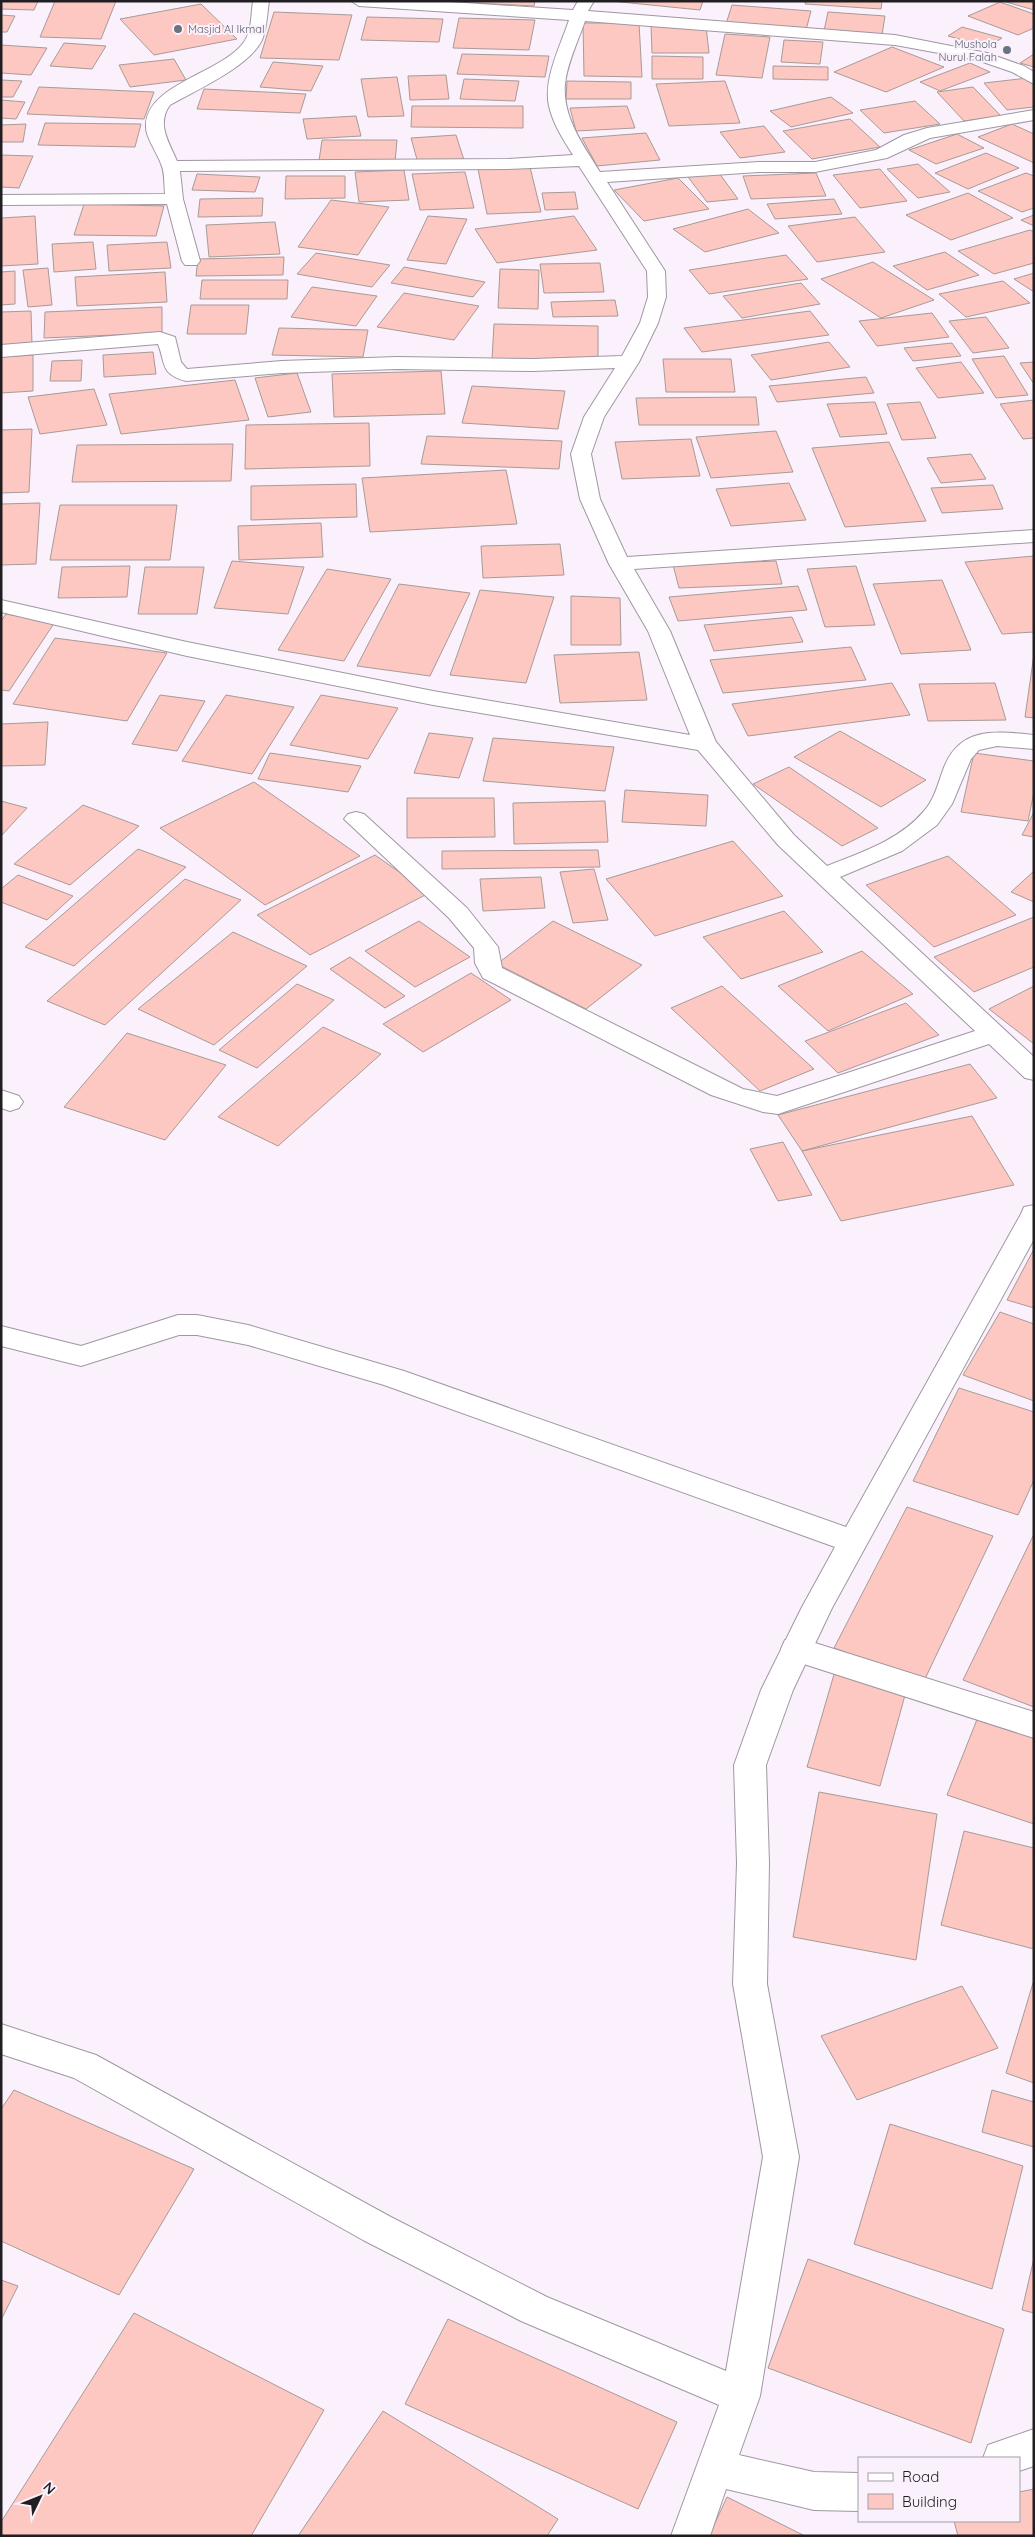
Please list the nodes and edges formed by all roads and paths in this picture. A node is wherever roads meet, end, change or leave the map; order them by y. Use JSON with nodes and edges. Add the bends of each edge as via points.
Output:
{"nodes":[{"id":1,"x":261,"y":1,"type":"edge"},
{"id":2,"x":359,"y":1,"type":"edge"},
{"id":3,"x":582,"y":9,"type":"edge"},
{"id":4,"x":1034,"y":79,"type":"edge"},
{"id":5,"x":1034,"y":115,"type":"edge"},
{"id":6,"x":171,"y":166,"type":"junction"},
{"id":7,"x":590,"y":169,"type":"junction"},
{"id":8,"x":174,"y":199,"type":"junction"},
{"id":9,"x":1,"y":200,"type":"edge"},
{"id":10,"x":191,"y":261,"type":"dead end"},
{"id":11,"x":1,"y":351,"type":"edge"},
{"id":12,"x":629,"y":362,"type":"junction"},
{"id":13,"x":1034,"y":536,"type":"edge"},
{"id":14,"x":620,"y":564,"type":"junction"},
{"id":15,"x":1,"y":606,"type":"edge"},
{"id":16,"x":1034,"y":742,"type":"edge"},
{"id":17,"x":705,"y":744,"type":"junction"},
{"id":18,"x":356,"y":819,"type":"dead end"},
{"id":19,"x":825,"y":875,"type":"junction"},
{"id":20,"x":993,"y":1034,"type":"junction"},
{"id":21,"x":1034,"y":1072,"type":"edge"},
{"id":22,"x":1034,"y":1214,"type":"edge"},
{"id":23,"x":1,"y":1336,"type":"edge"},
{"id":24,"x":852,"y":1542,"type":"junction"},
{"id":25,"x":796,"y":1649,"type":"junction"},
{"id":26,"x":1034,"y":1725,"type":"edge"},
{"id":27,"x":1,"y":2039,"type":"edge"},
{"id":28,"x":741,"y":2396,"type":"junction"},
{"id":29,"x":1034,"y":2447,"type":"edge"},
{"id":30,"x":1005,"y":2457,"type":"edge"},
{"id":31,"x":716,"y":2468,"type":"junction"},
{"id":32,"x":858,"y":2492,"type":"edge"},
{"id":33,"x":690,"y":2536,"type":"edge"}],
"edges":[{"from":1,"to":6,"type":"street","via":[[250,46],[164,101],[156,112],[154,126]]},
{"from":2,"to":3,"type":"street"},
{"from":3,"to":4,"type":"street","via":[[691,23],[895,40],[981,56],[1018,69]]},
{"from":3,"to":7,"type":"street","via":[[557,83],[557,106],[569,135]]},
{"from":5,"to":7,"type":"street","via":[[927,133],[910,138],[881,154],[815,167]]},
{"from":6,"to":7,"type":"street","via":[[508,164]]},
{"from":6,"to":8,"type":"street"},
{"from":7,"to":12,"type":"street","via":[[656,271],[657,297],[649,323]]},
{"from":8,"to":9,"type":"street"},
{"from":8,"to":10,"type":"street"},
{"from":11,"to":12,"type":"street","via":[[160,338],[168,341],[176,372],[186,375],[282,367],[397,363],[533,365]]},
{"from":12,"to":14,"type":"street","via":[[594,417],[581,454],[590,499]]},
{"from":13,"to":14,"type":"street"},
{"from":14,"to":17,"type":"street","via":[[659,631]]},
{"from":15,"to":17,"type":"street","via":[[187,649],[433,698]]},
{"from":16,"to":19,"type":"street","via":[[997,739],[976,743],[964,751],[943,799],[925,824],[895,844]]},
{"from":17,"to":19,"type":"street","via":[[786,840]]},
{"from":18,"to":20,"type":"street","via":[[458,913],[486,947],[492,973],[576,1018],[758,1104],[778,1105]]},
{"from":19,"to":20,"type":"street"},
{"from":20,"to":21,"type":"street"},
{"from":22,"to":24,"type":"street"},
{"from":23,"to":24,"type":"street","via":[[81,1356],[178,1325],[197,1325],[248,1335],[394,1378]]},
{"from":24,"to":25,"type":"street"},
{"from":25,"to":26,"type":"street"},
{"from":25,"to":28,"type":"street","via":[[777,1690],[750,1765],[753,1863],[750,1984],[781,2157]]},
{"from":27,"to":28,"type":"street","via":[[84,2066],[376,2228],[534,2309]]},
{"from":28,"to":31,"type":"street"},
{"from":29,"to":30,"type":"street"},
{"from":31,"to":32,"type":"street","via":[[814,2491]]},
{"from":31,"to":33,"type":"street"}]}
